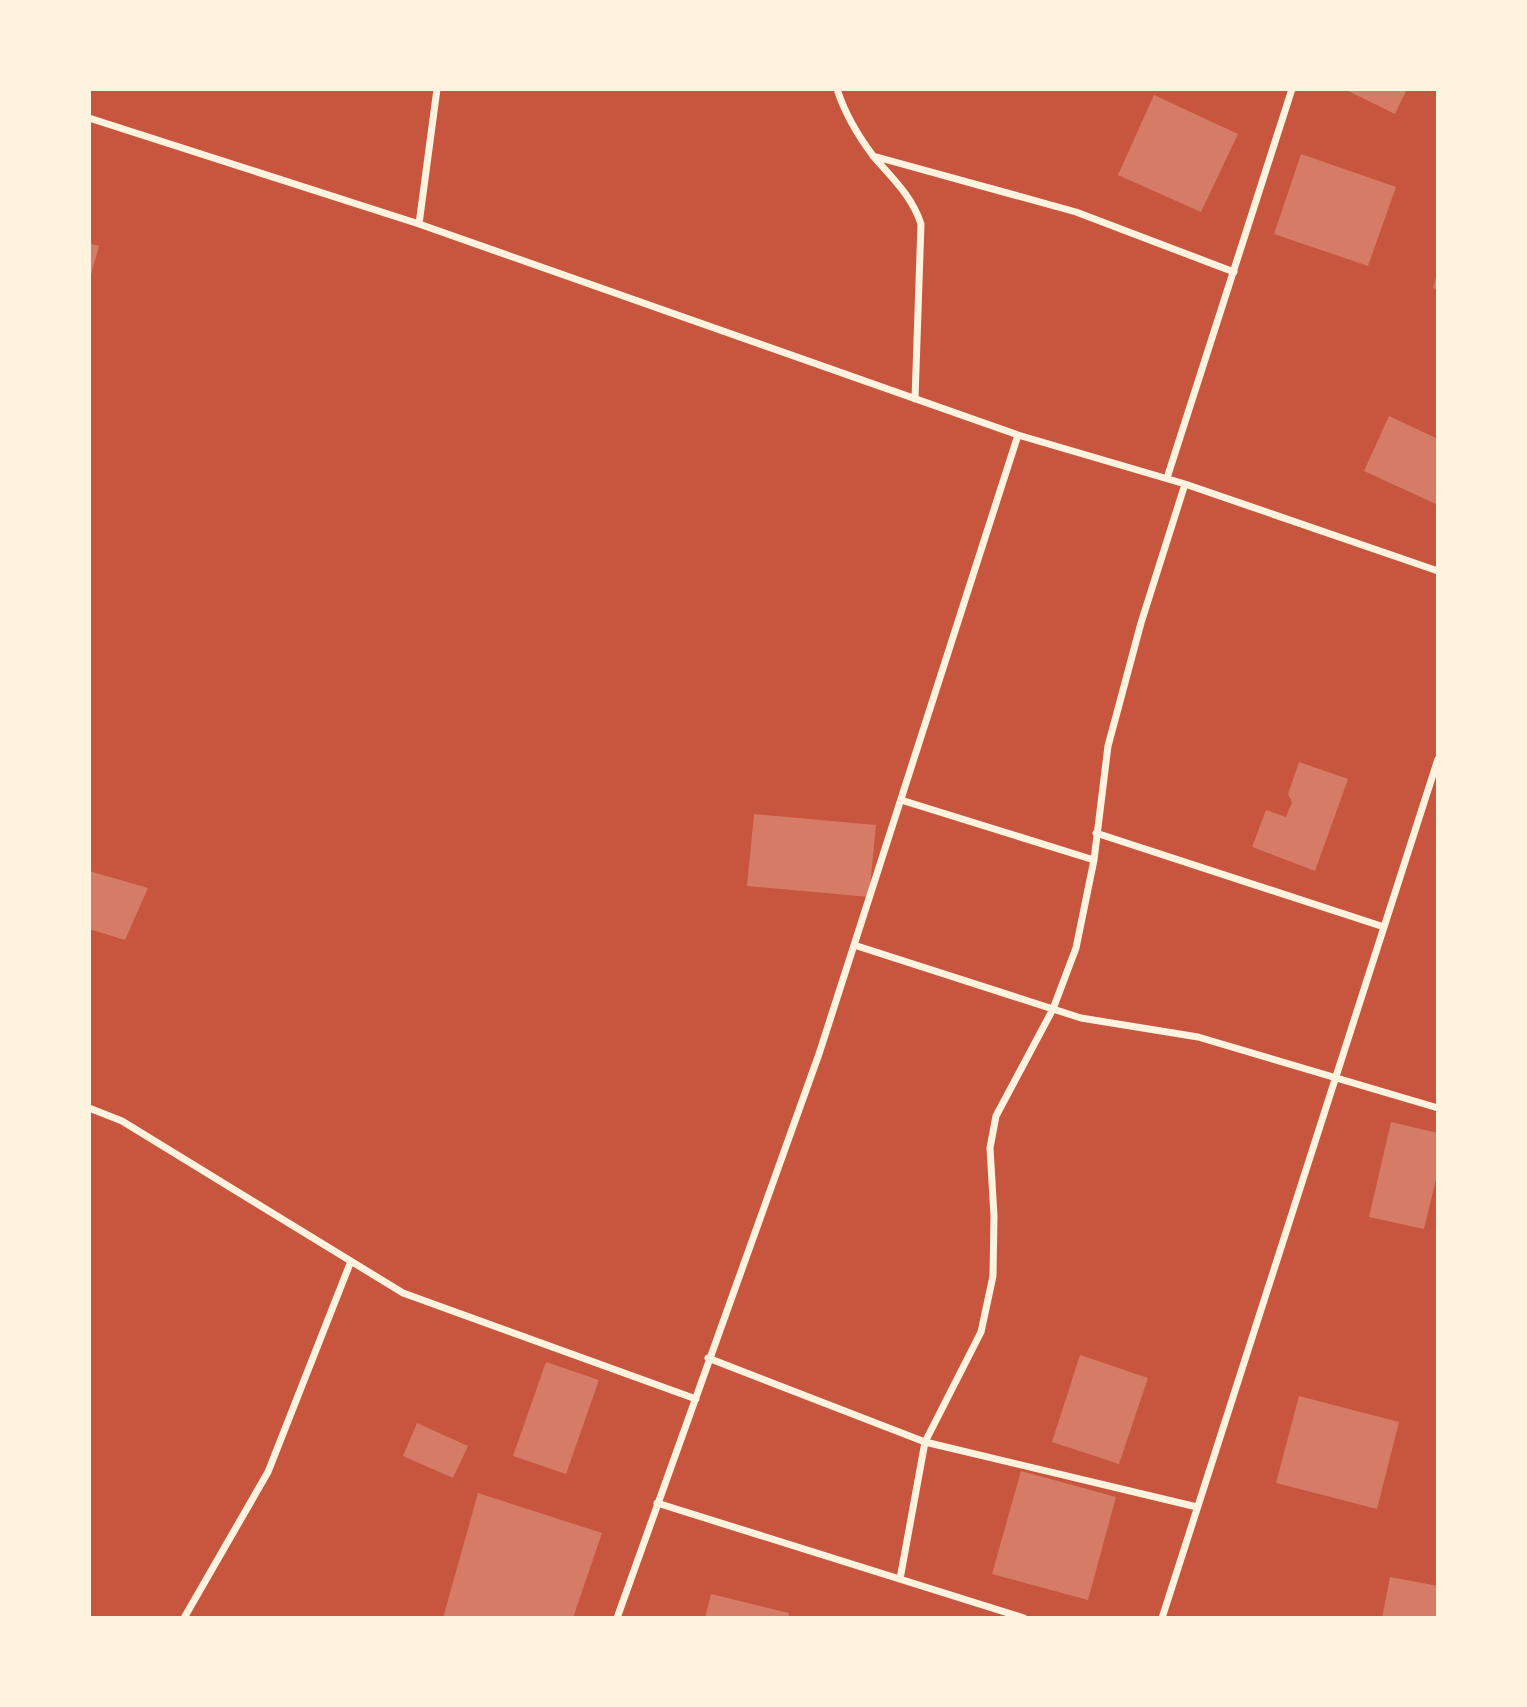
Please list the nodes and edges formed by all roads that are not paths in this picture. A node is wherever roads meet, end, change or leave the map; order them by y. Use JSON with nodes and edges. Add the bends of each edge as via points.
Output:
{"nodes":[{"id":1,"x":437,"y":89,"type":"edge"},
{"id":2,"x":837,"y":89,"type":"edge"},
{"id":3,"x":1292,"y":89,"type":"edge"},
{"id":4,"x":89,"y":118,"type":"edge"},
{"id":5,"x":873,"y":156,"type":"junction"},
{"id":6,"x":419,"y":224,"type":"junction"},
{"id":7,"x":1234,"y":272,"type":"junction"},
{"id":8,"x":915,"y":399,"type":"junction"},
{"id":9,"x":1018,"y":435,"type":"junction"},
{"id":10,"x":1167,"y":478,"type":"junction"},
{"id":11,"x":1185,"y":484,"type":"junction"},
{"id":12,"x":1438,"y":571,"type":"edge"},
{"id":13,"x":1438,"y":759,"type":"edge"},
{"id":14,"x":901,"y":800,"type":"junction"},
{"id":15,"x":1096,"y":833,"type":"junction"},
{"id":16,"x":1094,"y":860,"type":"junction"},
{"id":17,"x":1384,"y":927,"type":"junction"},
{"id":18,"x":854,"y":945,"type":"junction"},
{"id":19,"x":1053,"y":1009,"type":"junction"},
{"id":20,"x":1336,"y":1076,"type":"junction"},
{"id":21,"x":89,"y":1108,"type":"edge"},
{"id":22,"x":1438,"y":1108,"type":"edge"},
{"id":23,"x":351,"y":1261,"type":"junction"},
{"id":24,"x":708,"y":1358,"type":"junction"},
{"id":25,"x":696,"y":1399,"type":"junction"},
{"id":26,"x":925,"y":1442,"type":"junction"},
{"id":27,"x":657,"y":1503,"type":"junction"},
{"id":28,"x":1197,"y":1507,"type":"junction"},
{"id":29,"x":900,"y":1579,"type":"junction"},
{"id":30,"x":184,"y":1618,"type":"edge"},
{"id":31,"x":617,"y":1618,"type":"edge"},
{"id":32,"x":1024,"y":1618,"type":"edge"},
{"id":33,"x":1162,"y":1618,"type":"edge"}],
"edges":[{"from":1,"to":6,"type":"street"},
{"from":2,"to":5,"type":"street","via":[[849,121]]},
{"from":3,"to":7,"type":"street"},
{"from":4,"to":6,"type":"street"},
{"from":5,"to":7,"type":"street","via":[[1076,212]]},
{"from":5,"to":8,"type":"street","via":[[909,198],[921,224]]},
{"from":6,"to":8,"type":"street"},
{"from":7,"to":10,"type":"street"},
{"from":8,"to":9,"type":"street"},
{"from":9,"to":10,"type":"street"},
{"from":9,"to":14,"type":"street"},
{"from":10,"to":11,"type":"street"},
{"from":11,"to":12,"type":"street"},
{"from":11,"to":15,"type":"street","via":[[1108,746]]},
{"from":13,"to":17,"type":"street"},
{"from":14,"to":16,"type":"street"},
{"from":14,"to":18,"type":"street"},
{"from":15,"to":16,"type":"street"},
{"from":15,"to":17,"type":"street"},
{"from":16,"to":19,"type":"street","via":[[1076,948]]},
{"from":17,"to":20,"type":"street"},
{"from":18,"to":19,"type":"street"},
{"from":18,"to":24,"type":"street"},
{"from":19,"to":20,"type":"street","via":[[1081,1018],[1198,1037]]},
{"from":19,"to":26,"type":"street","via":[[996,1116],[990,1148],[993,1276],[981,1332]]},
{"from":20,"to":22,"type":"street"},
{"from":20,"to":28,"type":"street"},
{"from":21,"to":23,"type":"street","via":[[122,1121]]},
{"from":23,"to":25,"type":"street","via":[[403,1293]]},
{"from":23,"to":30,"type":"street","via":[[268,1472]]},
{"from":24,"to":25,"type":"street"},
{"from":24,"to":26,"type":"street"},
{"from":25,"to":27,"type":"street"},
{"from":26,"to":28,"type":"street"},
{"from":26,"to":29,"type":"street"},
{"from":27,"to":29,"type":"street"},
{"from":27,"to":31,"type":"street"},
{"from":28,"to":33,"type":"street"},
{"from":29,"to":32,"type":"street"}]}
